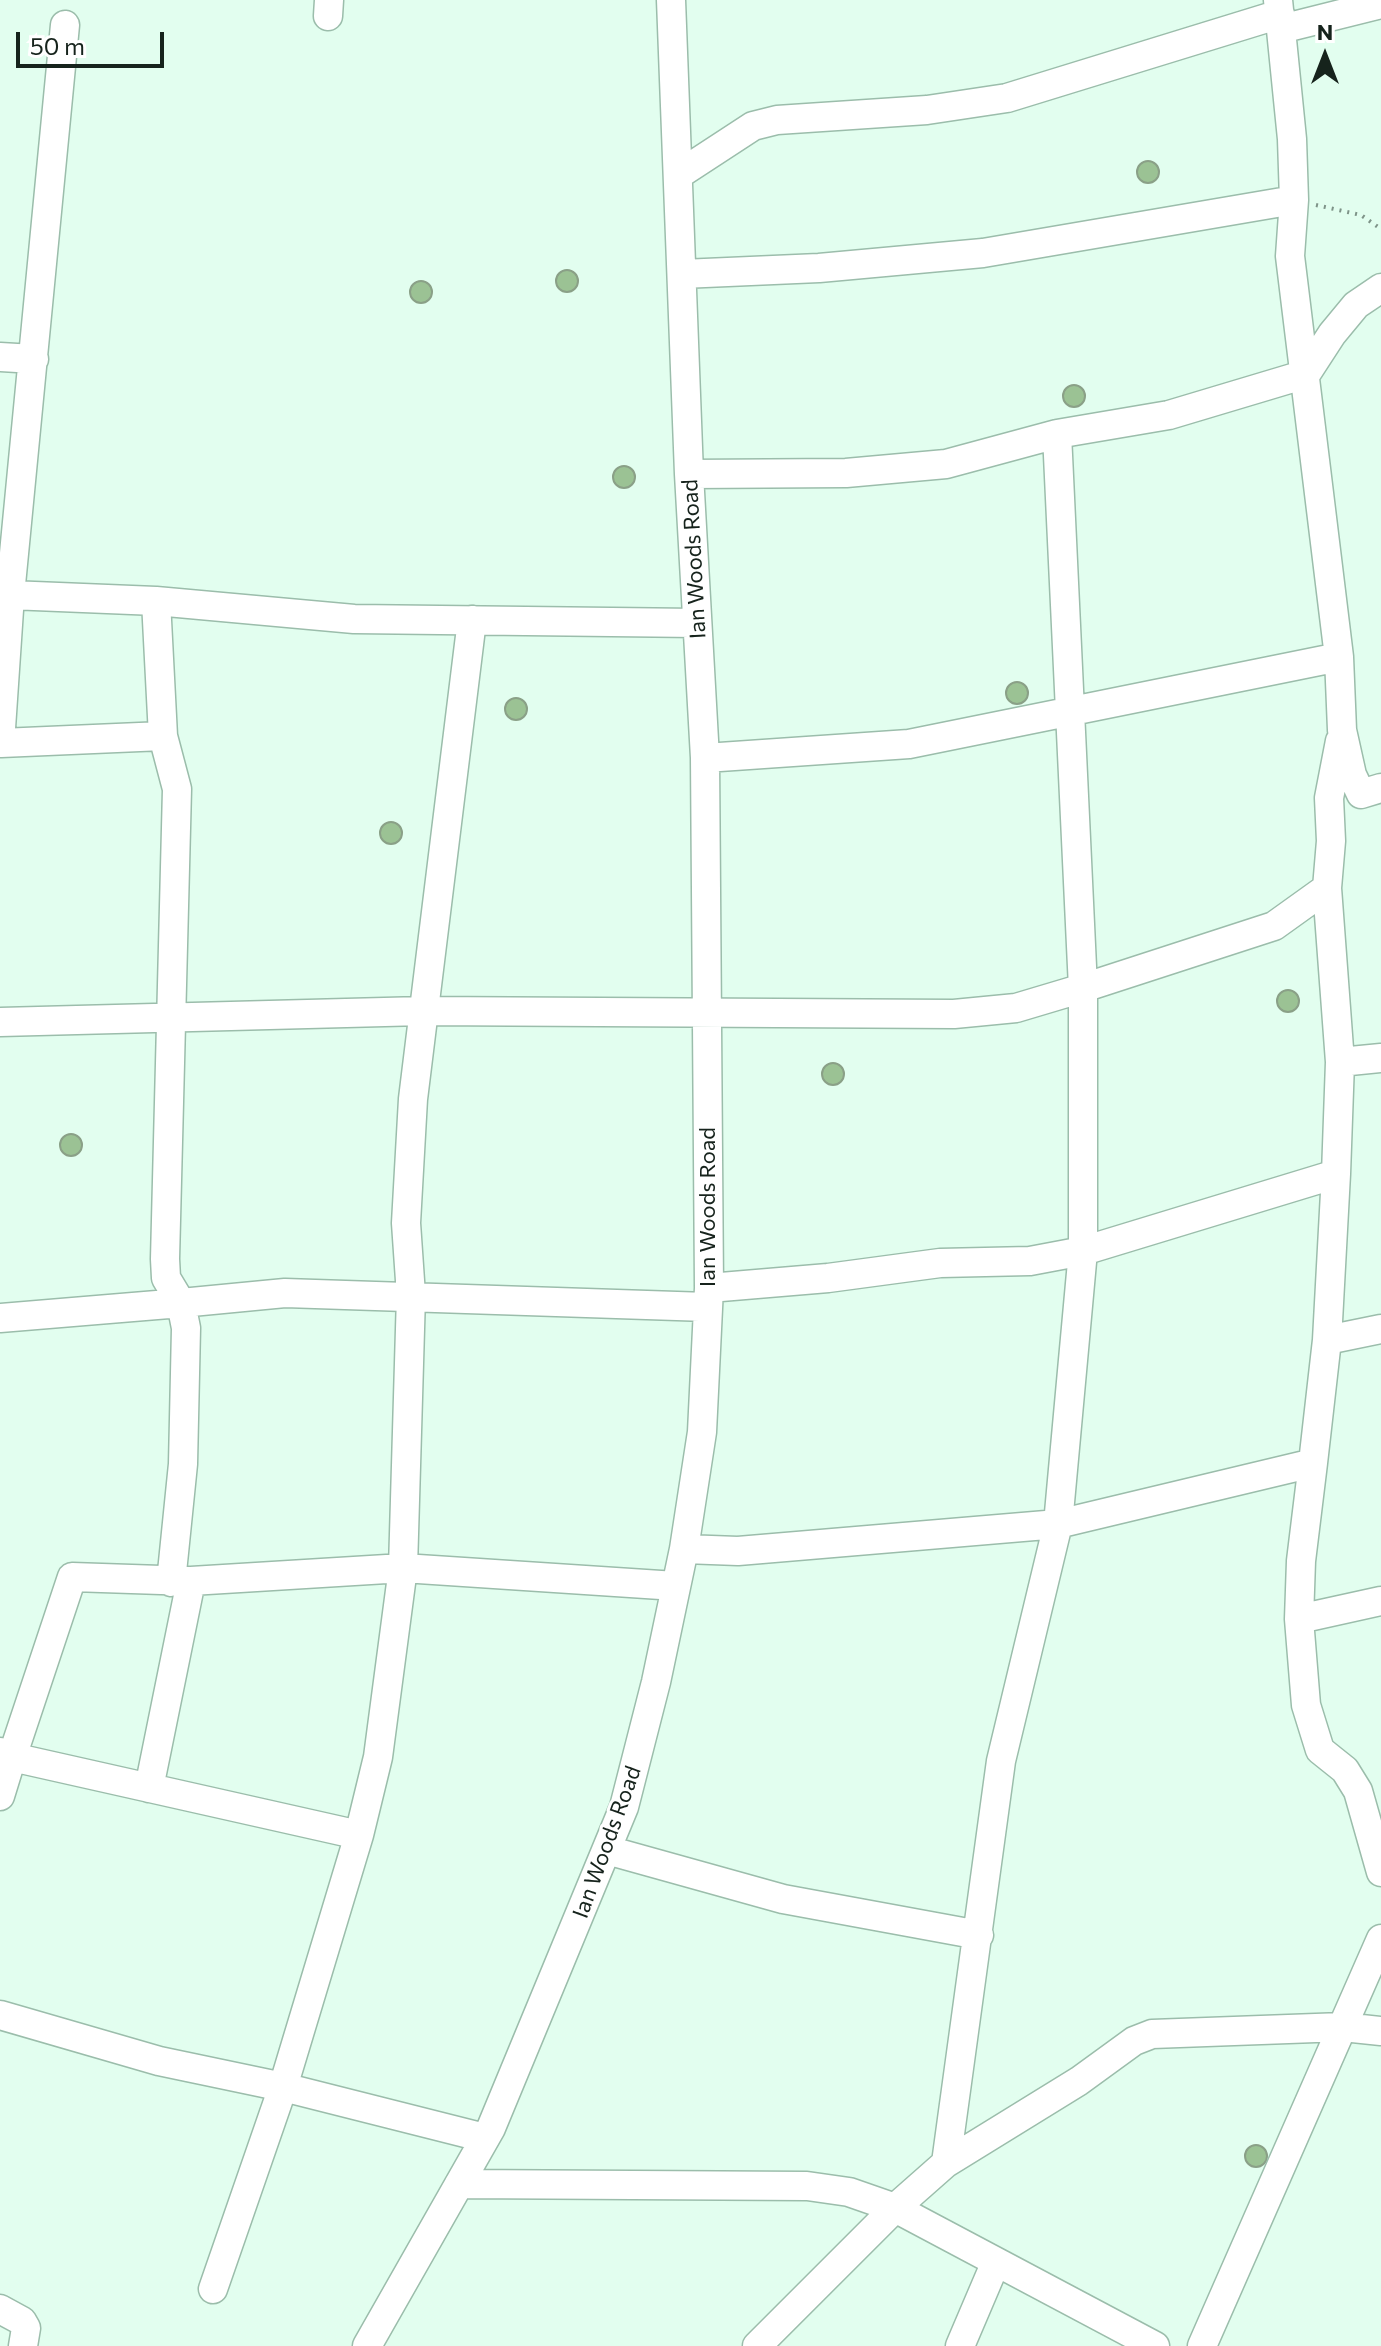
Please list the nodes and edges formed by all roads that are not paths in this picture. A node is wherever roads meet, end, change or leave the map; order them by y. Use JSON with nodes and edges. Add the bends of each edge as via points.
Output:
{"nodes":[{"id":1,"x":671,"y":0,"type":"edge"},
{"id":2,"x":1381,"y":4,"type":"edge"},
{"id":3,"x":1280,"y":14,"type":"edge"},
{"id":4,"x":65,"y":25,"type":"dead end"},
{"id":5,"x":678,"y":175,"type":"junction"},
{"id":6,"x":1294,"y":200,"type":"junction"},
{"id":7,"x":682,"y":274,"type":"junction"},
{"id":8,"x":1381,"y":288,"type":"edge"},
{"id":9,"x":0,"y":357,"type":"edge"},
{"id":10,"x":34,"y":359,"type":"junction"},
{"id":11,"x":1306,"y":374,"type":"junction"},
{"id":12,"x":1057,"y":434,"type":"junction"},
{"id":13,"x":689,"y":474,"type":"junction"},
{"id":14,"x":10,"y":595,"type":"junction"},
{"id":15,"x":156,"y":601,"type":"junction"},
{"id":16,"x":472,"y":620,"type":"junction"},
{"id":17,"x":697,"y":623,"type":"junction"},
{"id":18,"x":1339,"y":657,"type":"junction"},
{"id":19,"x":1073,"y":713,"type":"junction"},
{"id":20,"x":1342,"y":730,"type":"junction"},
{"id":21,"x":163,"y":736,"type":"junction"},
{"id":22,"x":0,"y":743,"type":"edge"},
{"id":23,"x":705,"y":758,"type":"junction"},
{"id":24,"x":1371,"y":791,"type":"edge"},
{"id":25,"x":1331,"y":841,"type":"junction"},
{"id":26,"x":1327,"y":888,"type":"junction"},
{"id":27,"x":1083,"y":988,"type":"junction"},
{"id":28,"x":423,"y":1011,"type":"junction"},
{"id":29,"x":706,"y":1014,"type":"junction"},
{"id":30,"x":174,"y":1018,"type":"junction"},
{"id":31,"x":0,"y":1022,"type":"edge"},
{"id":32,"x":1381,"y":1058,"type":"edge"},
{"id":33,"x":1340,"y":1062,"type":"junction"},
{"id":34,"x":1336,"y":1174,"type":"junction"},
{"id":35,"x":1083,"y":1251,"type":"junction"},
{"id":36,"x":411,"y":1295,"type":"junction"},
{"id":37,"x":708,"y":1298,"type":"junction"},
{"id":38,"x":181,"y":1303,"type":"junction"},
{"id":39,"x":0,"y":1318,"type":"edge"},
{"id":40,"x":1381,"y":1329,"type":"edge"},
{"id":41,"x":1327,"y":1340,"type":"junction"},
{"id":42,"x":1313,"y":1463,"type":"junction"},
{"id":43,"x":1058,"y":1524,"type":"junction"},
{"id":44,"x":684,"y":1549,"type":"junction"},
{"id":45,"x":403,"y":1568,"type":"junction"},
{"id":46,"x":181,"y":1581,"type":"junction"},
{"id":47,"x":676,"y":1586,"type":"junction"},
{"id":48,"x":1381,"y":1601,"type":"edge"},
{"id":49,"x":1299,"y":1619,"type":"junction"},
{"id":50,"x":6,"y":1754,"type":"edge"},
{"id":51,"x":149,"y":1788,"type":"junction"},
{"id":52,"x":0,"y":1796,"type":"edge"},
{"id":53,"x":359,"y":1835,"type":"junction"},
{"id":54,"x":607,"y":1850,"type":"junction"},
{"id":55,"x":1381,"y":1872,"type":"edge"},
{"id":56,"x":979,"y":1935,"type":"junction"},
{"id":57,"x":1381,"y":1939,"type":"edge"},
{"id":58,"x":0,"y":2015,"type":"edge"},
{"id":59,"x":1343,"y":2027,"type":"junction"},
{"id":60,"x":1381,"y":2031,"type":"edge"},
{"id":61,"x":283,"y":2087,"type":"junction"},
{"id":62,"x":485,"y":2138,"type":"junction"},
{"id":63,"x":946,"y":2163,"type":"junction"},
{"id":64,"x":459,"y":2184,"type":"junction"},
{"id":65,"x":895,"y":2208,"type":"junction"},
{"id":66,"x":995,"y":2264,"type":"junction"},
{"id":67,"x":213,"y":2289,"type":"dead end"},
{"id":68,"x":0,"y":2309,"type":"edge"},
{"id":69,"x":23,"y":2346,"type":"edge"},
{"id":70,"x":367,"y":2346,"type":"edge"},
{"id":71,"x":757,"y":2346,"type":"edge"},
{"id":72,"x":960,"y":2346,"type":"edge"},
{"id":73,"x":1155,"y":2346,"type":"edge"},
{"id":74,"x":1202,"y":2346,"type":"edge"}],
"edges":[{"from":1,"to":5,"type":"street","name":"Ian Woods Road"},
{"from":2,"to":3,"type":"street"},
{"from":3,"to":5,"type":"street","via":[[1007,98],[753,126]]},
{"from":3,"to":6,"type":"street"},
{"from":4,"to":10,"type":"street"},
{"from":5,"to":7,"type":"street","name":"Ian Woods Road"},
{"from":6,"to":7,"type":"street","via":[[983,253]]},
{"from":6,"to":11,"type":"street","via":[[1290,256]]},
{"from":7,"to":13,"type":"street","name":"Ian Woods Road"},
{"from":8,"to":11,"type":"street","via":[[1356,305]]},
{"from":9,"to":10,"type":"street"},
{"from":10,"to":14,"type":"street"},
{"from":11,"to":12,"type":"street","via":[[1169,415]]},
{"from":11,"to":18,"type":"street"},
{"from":12,"to":13,"type":"street","via":[[946,464],[846,473]]},
{"from":12,"to":19,"type":"street"},
{"from":13,"to":17,"type":"street","name":"Ian Woods Road"},
{"from":14,"to":15,"type":"street"},
{"from":14,"to":22,"type":"street"},
{"from":15,"to":16,"type":"street","via":[[354,619]]},
{"from":15,"to":21,"type":"street"},
{"from":16,"to":17,"type":"street"},
{"from":16,"to":28,"type":"street"},
{"from":17,"to":23,"type":"street","name":"Ian Woods Road"},
{"from":18,"to":19,"type":"street"},
{"from":18,"to":20,"type":"street"},
{"from":19,"to":23,"type":"street","via":[[909,744]]},
{"from":19,"to":27,"type":"street"},
{"from":20,"to":24,"type":"street","via":[[1352,775]]},
{"from":20,"to":25,"type":"street","via":[[1329,798]]},
{"from":21,"to":22,"type":"street"},
{"from":21,"to":30,"type":"street","via":[[177,789]]},
{"from":23,"to":29,"type":"street","name":"Ian Woods Road"},
{"from":24,"to":25,"type":"street"},
{"from":25,"to":26,"type":"street"},
{"from":26,"to":27,"type":"street","via":[[1274,926]]},
{"from":26,"to":33,"type":"street"},
{"from":27,"to":29,"type":"street","via":[[1016,1008],[954,1014]]},
{"from":27,"to":35,"type":"street"},
{"from":28,"to":29,"type":"street"},
{"from":28,"to":30,"type":"street"},
{"from":28,"to":36,"type":"street","via":[[407,1168]]},
{"from":29,"to":37,"type":"street","name":"Ian Woods Road"},
{"from":30,"to":31,"type":"street"},
{"from":30,"to":38,"type":"street","via":[[165,1259],[166,1278]]},
{"from":32,"to":33,"type":"street"},
{"from":33,"to":34,"type":"street"},
{"from":34,"to":35,"type":"street"},
{"from":34,"to":41,"type":"street"},
{"from":35,"to":37,"type":"street","via":[[1030,1261],[940,1263]]},
{"from":35,"to":43,"type":"street"},
{"from":36,"to":37,"type":"street"},
{"from":36,"to":38,"type":"street","via":[[285,1293]]},
{"from":36,"to":45,"type":"street"},
{"from":37,"to":44,"type":"street","name":"Ian Woods Road","via":[[702,1432]]},
{"from":38,"to":39,"type":"street"},
{"from":38,"to":46,"type":"street","via":[[186,1328]]},
{"from":40,"to":41,"type":"street"},
{"from":41,"to":42,"type":"street"},
{"from":42,"to":43,"type":"street"},
{"from":42,"to":49,"type":"street"},
{"from":43,"to":44,"type":"street","via":[[738,1551]]},
{"from":43,"to":56,"type":"street","via":[[1001,1761]]},
{"from":44,"to":47,"type":"street","name":"Ian Woods Road"},
{"from":45,"to":46,"type":"street"},
{"from":45,"to":47,"type":"street"},
{"from":45,"to":53,"type":"street","via":[[378,1757]]},
{"from":46,"to":50,"type":"street","via":[[72,1577]]},
{"from":46,"to":51,"type":"street"},
{"from":47,"to":54,"type":"street","name":"Ian Woods Road","via":[[624,1807]]},
{"from":48,"to":49,"type":"street"},
{"from":49,"to":55,"type":"street","via":[[1306,1705],[1320,1750],[1345,1770],[1358,1791]]},
{"from":50,"to":51,"type":"street"},
{"from":50,"to":52,"type":"street"},
{"from":51,"to":53,"type":"street"},
{"from":53,"to":61,"type":"street"},
{"from":54,"to":56,"type":"street","via":[[783,1899]]},
{"from":54,"to":62,"type":"street","name":"Ian Woods Road"},
{"from":56,"to":63,"type":"street"},
{"from":57,"to":59,"type":"street"},
{"from":58,"to":61,"type":"street","via":[[159,2061]]},
{"from":59,"to":60,"type":"street"},
{"from":59,"to":63,"type":"street","via":[[1152,2034]]},
{"from":59,"to":74,"type":"street"},
{"from":61,"to":62,"type":"street"},
{"from":61,"to":67,"type":"street"},
{"from":62,"to":64,"type":"street","name":"Ian Woods Road"},
{"from":63,"to":65,"type":"street"},
{"from":64,"to":65,"type":"street","via":[[807,2186],[849,2192]]},
{"from":64,"to":70,"type":"street","name":"Ian Woods Road"},
{"from":65,"to":66,"type":"street"},
{"from":65,"to":71,"type":"street"},
{"from":66,"to":72,"type":"street"},
{"from":66,"to":73,"type":"street"},
{"from":68,"to":69,"type":"street","via":[[22,2321]]}]}
